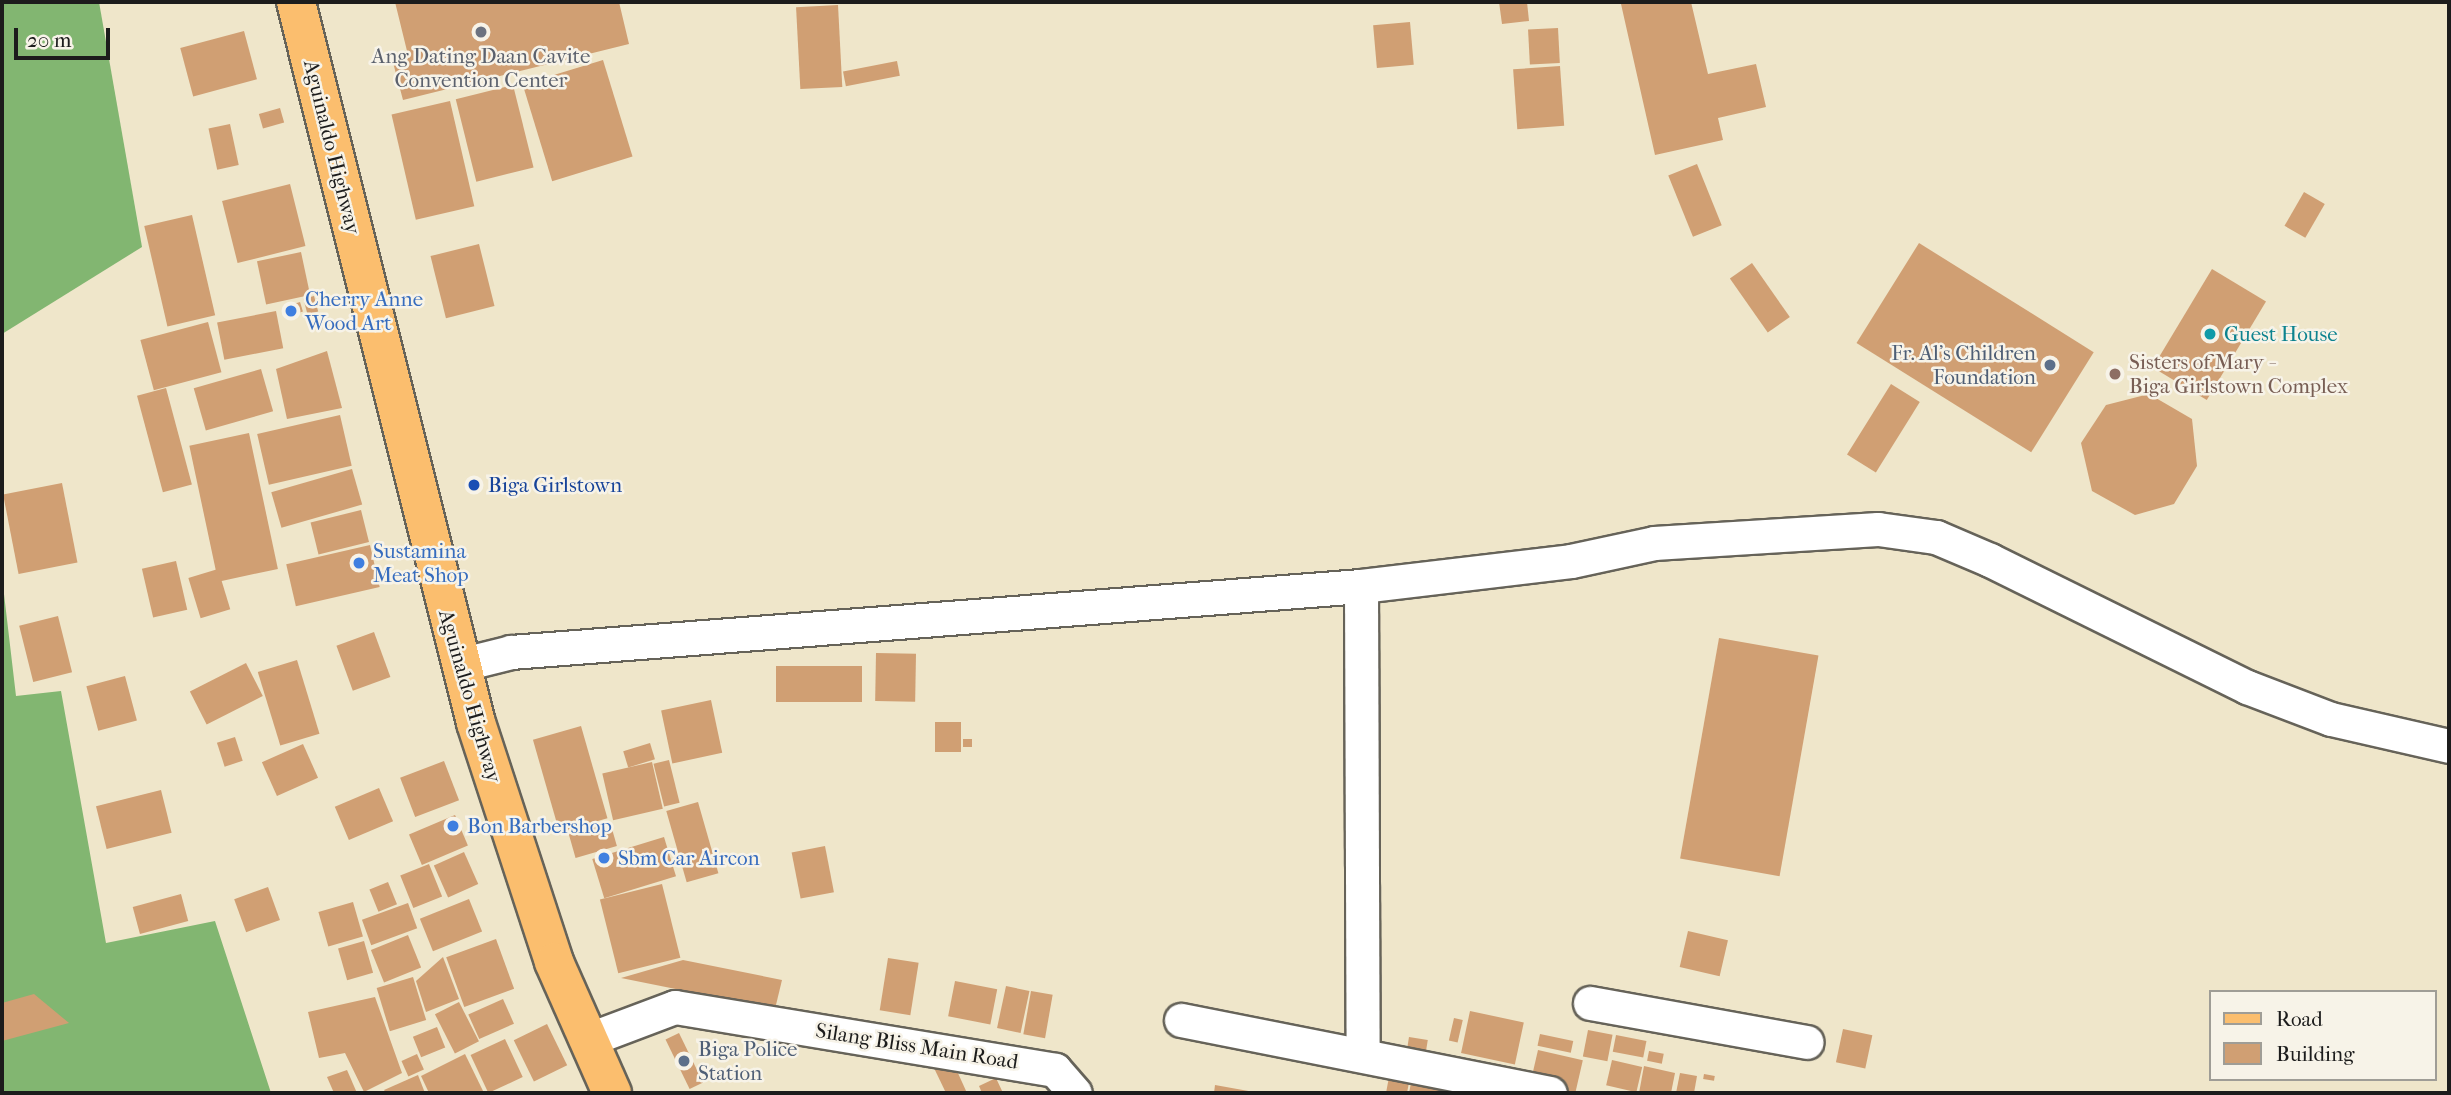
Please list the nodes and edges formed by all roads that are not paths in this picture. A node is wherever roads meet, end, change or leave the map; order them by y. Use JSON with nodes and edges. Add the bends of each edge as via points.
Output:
{"nodes":[{"id":1,"x":296,"y":2,"type":"edge"},
{"id":2,"x":1361,"y":586,"type":"junction"},
{"id":3,"x":459,"y":665,"type":"junction"},
{"id":4,"x":2449,"y":746,"type":"edge"},
{"id":5,"x":1590,"y":1003,"type":"dead end"},
{"id":6,"x":1181,"y":1020,"type":"dead end"},
{"id":7,"x":587,"y":1040,"type":"junction"},
{"id":8,"x":1807,"y":1042,"type":"dead end"},
{"id":9,"x":1363,"y":1053,"type":"junction"},
{"id":10,"x":612,"y":1093,"type":"edge"},
{"id":11,"x":1075,"y":1093,"type":"edge"},
{"id":12,"x":1550,"y":1093,"type":"edge"}],
"edges":[{"from":1,"to":3,"type":"main road","name":"Aguinaldo Highway"},
{"from":2,"to":3,"type":"street","via":[[511,652]]},
{"from":2,"to":4,"type":"street","via":[[1571,561],[1654,543],[1878,528],[1936,537],[2247,687],[2331,719]]},
{"from":2,"to":9,"type":"street"},
{"from":3,"to":7,"type":"main road","name":"Aguinaldo Highway","via":[[524,876]]},
{"from":5,"to":8,"type":"street"},
{"from":6,"to":9,"type":"street"},
{"from":7,"to":10,"type":"main road","name":"Aguinaldo Highway"},
{"from":7,"to":11,"type":"street","name":"Silang Bliss Main Road","via":[[676,1007],[1055,1070]]},
{"from":9,"to":12,"type":"street"}]}
